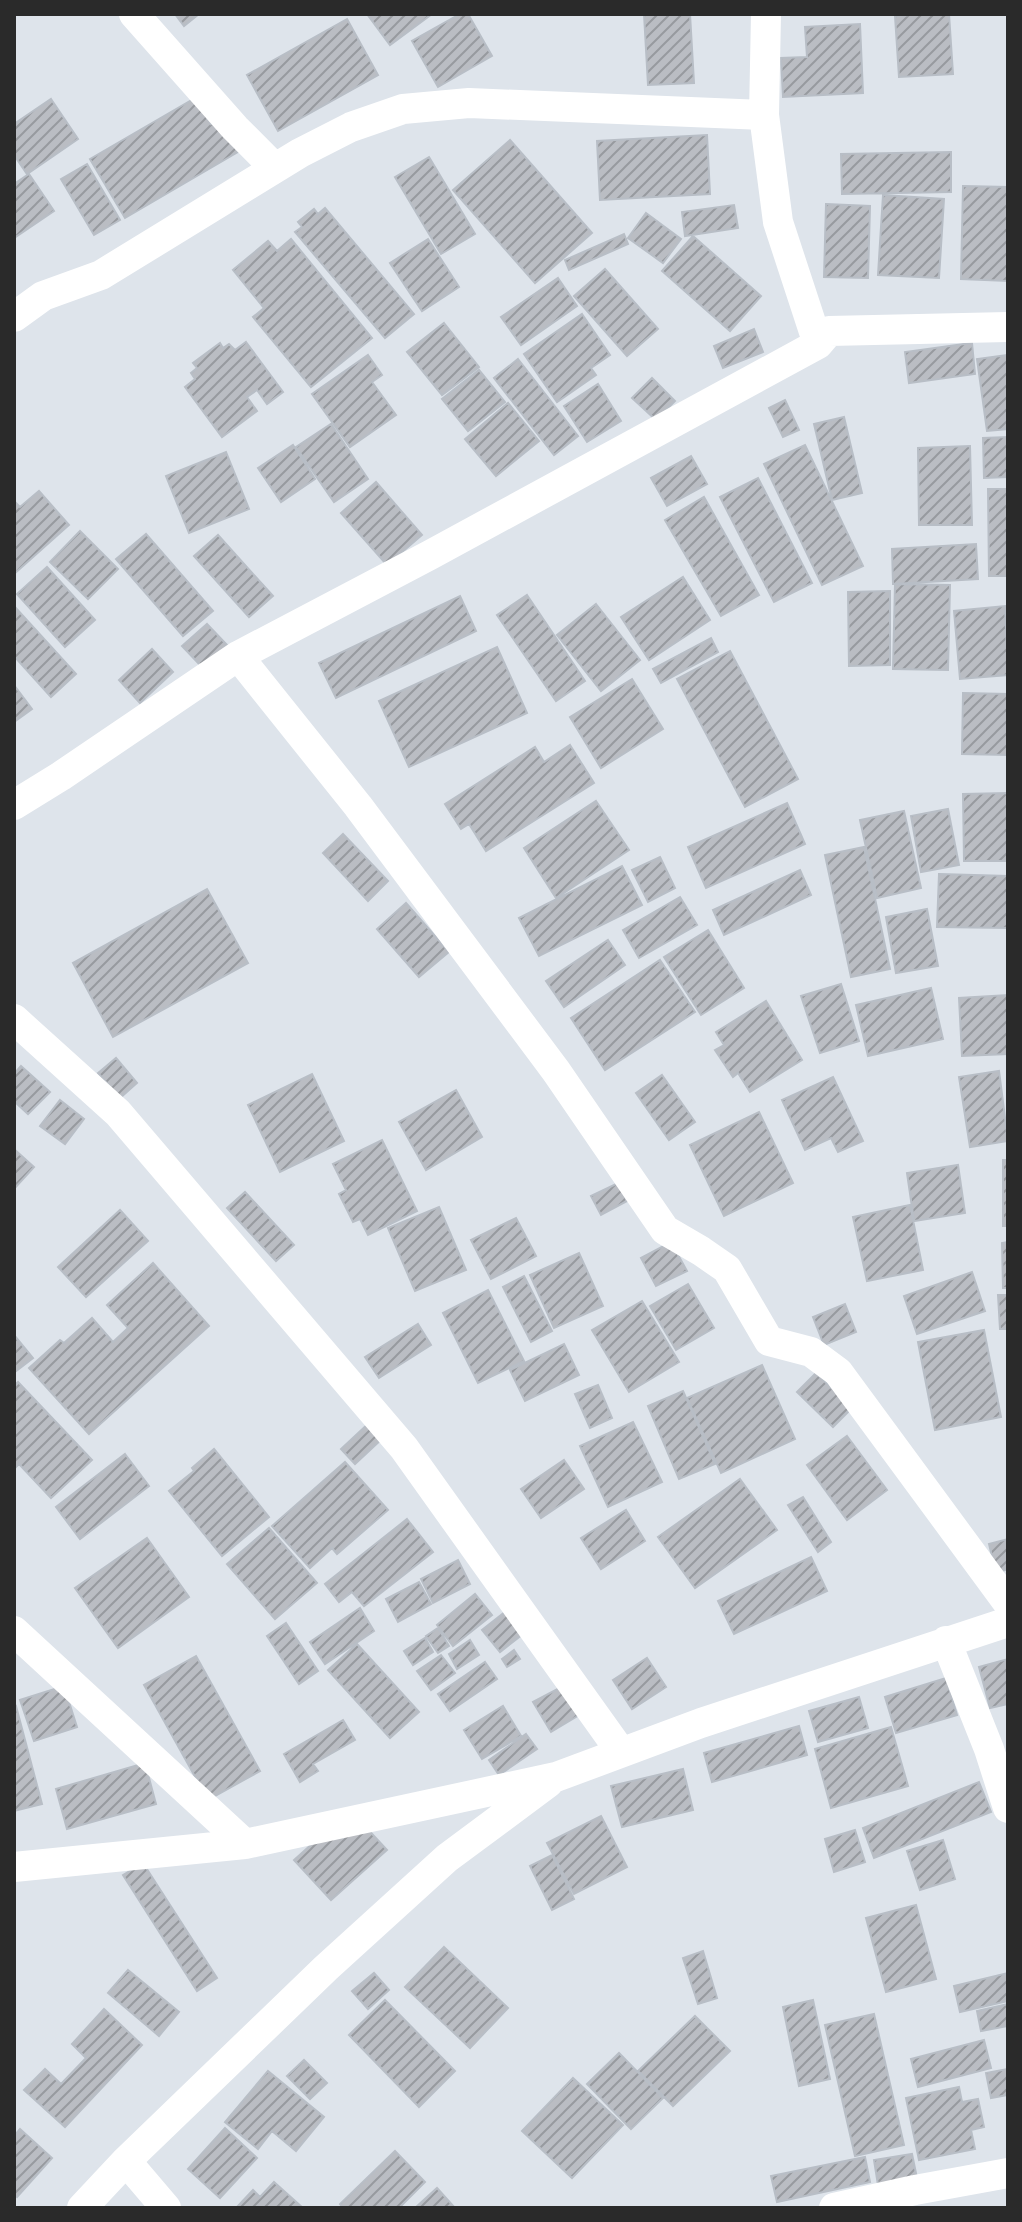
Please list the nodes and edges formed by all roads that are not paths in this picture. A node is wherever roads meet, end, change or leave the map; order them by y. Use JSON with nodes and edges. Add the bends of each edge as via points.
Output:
{"nodes":[{"id":1,"x":134,"y":14,"type":"edge"},
{"id":2,"x":766,"y":14,"type":"edge"},
{"id":3,"x":764,"y":115,"type":"junction"},
{"id":4,"x":275,"y":168,"type":"junction"},
{"id":5,"x":14,"y":317,"type":"edge"},
{"id":6,"x":1008,"y":327,"type":"edge"},
{"id":7,"x":818,"y":344,"type":"junction"},
{"id":8,"x":238,"y":656,"type":"junction"},
{"id":9,"x":14,"y":805,"type":"edge"},
{"id":10,"x":14,"y":1019,"type":"edge"},
{"id":11,"x":1008,"y":1603,"type":"edge"},
{"id":12,"x":1008,"y":1622,"type":"edge"},
{"id":13,"x":14,"y":1631,"type":"edge"},
{"id":14,"x":946,"y":1641,"type":"junction"},
{"id":15,"x":621,"y":1752,"type":"junction"},
{"id":16,"x":556,"y":1777,"type":"junction"},
{"id":17,"x":1008,"y":1808,"type":"edge"},
{"id":18,"x":245,"y":1844,"type":"junction"},
{"id":19,"x":14,"y":1867,"type":"edge"},
{"id":20,"x":126,"y":2161,"type":"junction"},
{"id":21,"x":1008,"y":2173,"type":"edge"},
{"id":22,"x":82,"y":2208,"type":"edge"},
{"id":23,"x":166,"y":2208,"type":"edge"},
{"id":24,"x":834,"y":2208,"type":"edge"}],
"edges":[{"from":1,"to":4,"type":"street"},
{"from":2,"to":3,"type":"street"},
{"from":3,"to":4,"type":"street","via":[[469,103],[403,109],[351,127]]},
{"from":3,"to":7,"type":"street","via":[[778,222]]},
{"from":4,"to":5,"type":"street","via":[[101,275],[43,296]]},
{"from":6,"to":7,"type":"street","via":[[829,331]]},
{"from":7,"to":8,"type":"street"},
{"from":8,"to":9,"type":"street"},
{"from":8,"to":11,"type":"street","via":[[519,1021],[665,1230],[727,1269],[769,1341],[811,1352],[838,1372]]},
{"from":10,"to":15,"type":"street","via":[[118,1113],[404,1448]]},
{"from":12,"to":14,"type":"street"},
{"from":13,"to":18,"type":"street"},
{"from":14,"to":15,"type":"street"},
{"from":14,"to":17,"type":"street"},
{"from":15,"to":16,"type":"street"},
{"from":16,"to":18,"type":"street"},
{"from":16,"to":20,"type":"street","via":[[447,1858]]},
{"from":18,"to":19,"type":"street"},
{"from":20,"to":22,"type":"street"},
{"from":20,"to":23,"type":"street"},
{"from":21,"to":24,"type":"street"}]}
